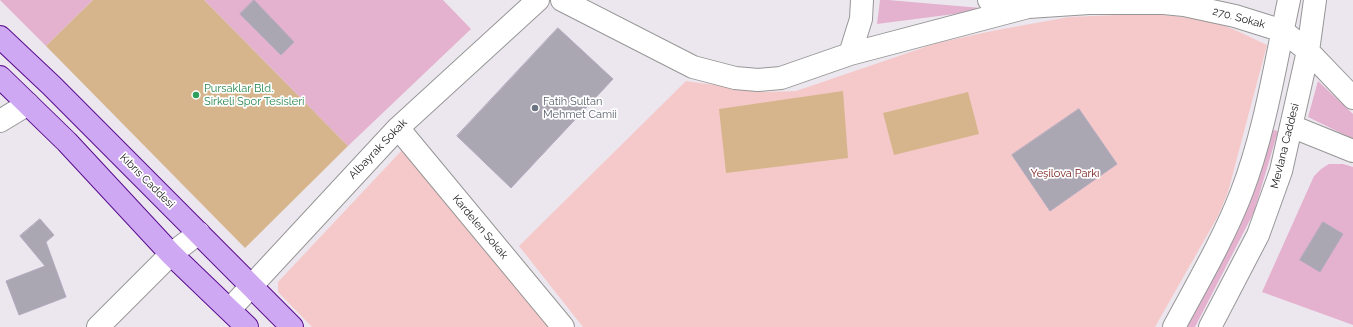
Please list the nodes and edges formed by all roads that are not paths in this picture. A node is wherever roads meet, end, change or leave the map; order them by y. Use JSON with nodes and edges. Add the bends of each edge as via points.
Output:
{"nodes":[{"id":1,"x":538,"y":0,"type":"edge"},
{"id":2,"x":562,"y":0,"type":"edge"},
{"id":3,"x":862,"y":0,"type":"edge"},
{"id":4,"x":989,"y":0,"type":"edge"},
{"id":5,"x":1289,"y":0,"type":"edge"},
{"id":6,"x":1315,"y":0,"type":"edge"},
{"id":7,"x":1028,"y":7,"type":"junction"},
{"id":8,"x":1282,"y":31,"type":"junction"},
{"id":9,"x":0,"y":37,"type":"edge"},
{"id":10,"x":1308,"y":51,"type":"junction"},
{"id":11,"x":850,"y":54,"type":"junction"},
{"id":12,"x":0,"y":77,"type":"edge"},
{"id":13,"x":1353,"y":98,"type":"edge"},
{"id":14,"x":28,"y":104,"type":"junction"},
{"id":15,"x":0,"y":122,"type":"edge"},
{"id":16,"x":1291,"y":126,"type":"junction"},
{"id":17,"x":398,"y":128,"type":"junction"},
{"id":18,"x":1353,"y":151,"type":"edge"},
{"id":19,"x":199,"y":233,"type":"junction"},
{"id":20,"x":171,"y":254,"type":"junction"},
{"id":21,"x":251,"y":285,"type":"junction"},
{"id":22,"x":230,"y":309,"type":"junction"},
{"id":23,"x":98,"y":327,"type":"edge"},
{"id":24,"x":247,"y":327,"type":"edge"},
{"id":25,"x":292,"y":327,"type":"edge"},
{"id":26,"x":563,"y":327,"type":"edge"},
{"id":27,"x":1174,"y":327,"type":"edge"},
{"id":28,"x":1210,"y":327,"type":"edge"}],
"edges":[{"from":1,"to":17,"type":"street","name":"Albayrak Sokak"},
{"from":2,"to":11,"type":"street","via":[[693,67],[735,78],[782,78]]},
{"from":3,"to":11,"type":"street","via":[[861,19]]},
{"from":4,"to":7,"type":"street"},
{"from":5,"to":8,"type":"street"},
{"from":6,"to":10,"type":"street","name":"Mevlana Caddesi"},
{"from":7,"to":8,"type":"street","name":"270. Sokak","via":[[1089,3],[1164,3],[1235,16]]},
{"from":7,"to":11,"type":"street"},
{"from":8,"to":10,"type":"street","name":"270. Sokak"},
{"from":8,"to":27,"type":"street","via":[[1266,106],[1241,194]]},
{"from":9,"to":19,"type":"main road","name":"Kıbrıs Caddesi"},
{"from":10,"to":13,"type":"street","name":"270. Sokak"},
{"from":10,"to":16,"type":"street","name":"Mevlana Caddesi"},
{"from":12,"to":14,"type":"main road"},
{"from":14,"to":15,"type":"street"},
{"from":14,"to":20,"type":"main road","via":[[67,142]]},
{"from":16,"to":18,"type":"street"},
{"from":16,"to":28,"type":"street","name":"Mevlana Caddesi","via":[[1281,171],[1258,235]]},
{"from":17,"to":21,"type":"street","name":"Albayrak Sokak"},
{"from":17,"to":26,"type":"street","name":"Kardelen Sokak"},
{"from":19,"to":20,"type":"street"},
{"from":19,"to":21,"type":"main road","name":"Kıbrıs Caddesi"},
{"from":20,"to":22,"type":"main road"},
{"from":20,"to":23,"type":"street"},
{"from":21,"to":22,"type":"street","name":"Albayrak Sokak"},
{"from":21,"to":25,"type":"main road","name":"Kıbrıs Caddesi"},
{"from":22,"to":24,"type":"main road"}]}
